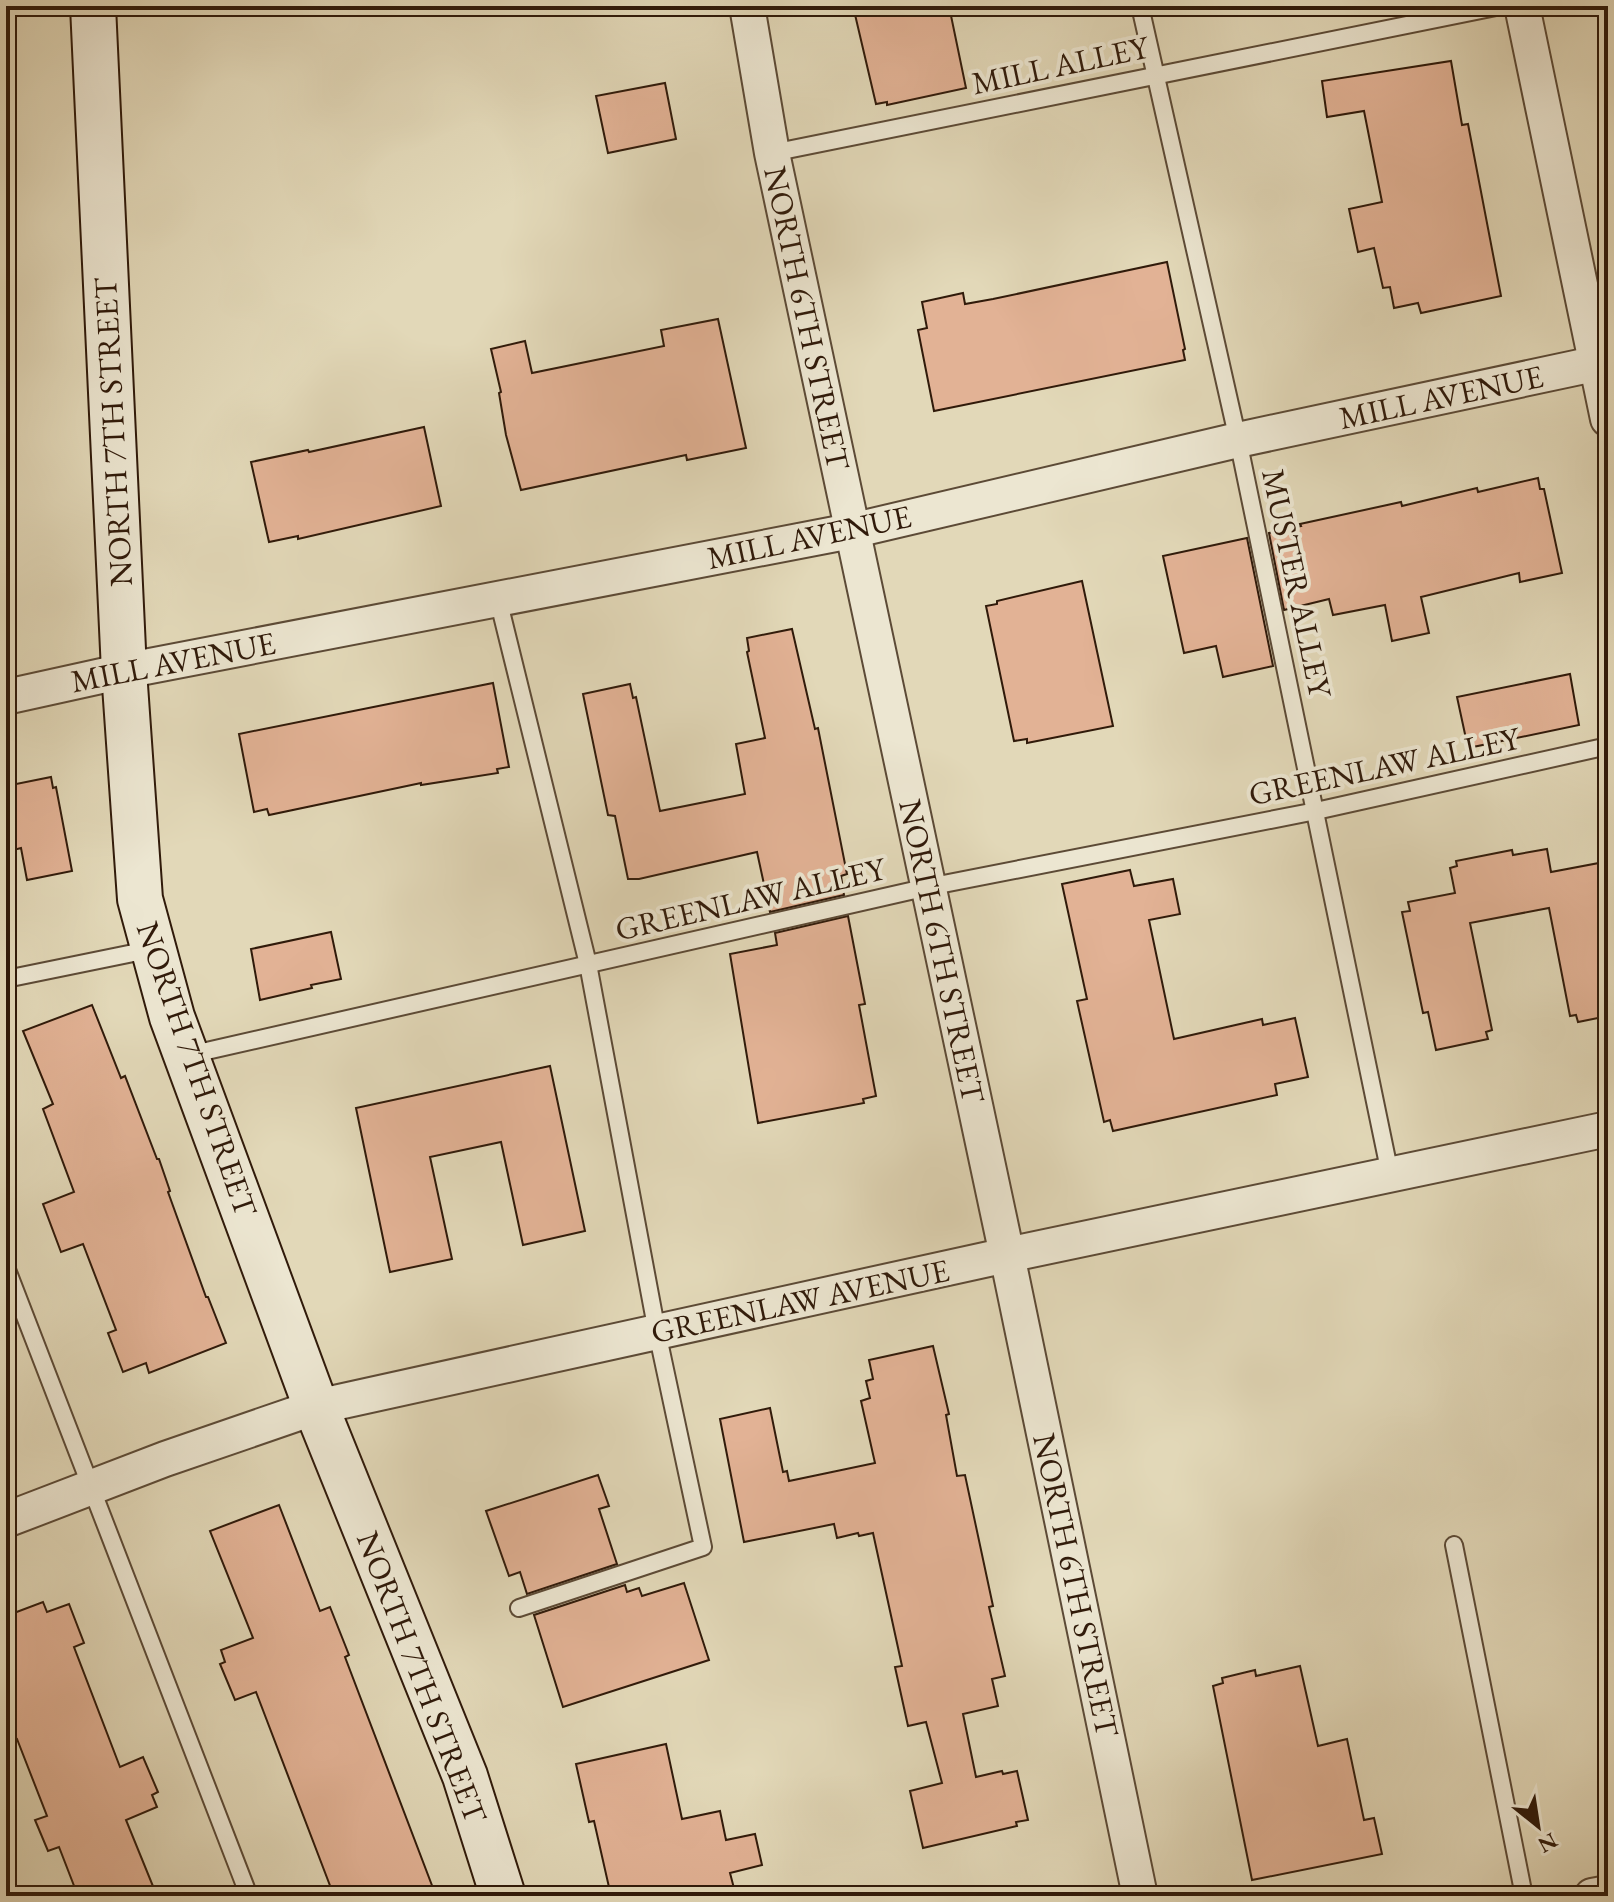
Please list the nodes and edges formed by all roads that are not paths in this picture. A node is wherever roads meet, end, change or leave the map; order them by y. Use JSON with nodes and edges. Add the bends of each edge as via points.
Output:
{"nodes":[{"id":1,"x":93,"y":6,"type":"edge"},
{"id":2,"x":747,"y":6,"type":"edge"},
{"id":3,"x":1140,"y":6,"type":"edge"},
{"id":4,"x":1501,"y":6,"type":"edge"},
{"id":5,"x":1522,"y":6,"type":"edge"},
{"id":6,"x":1153,"y":75,"type":"junction"},
{"id":7,"x":772,"y":153,"type":"junction"},
{"id":8,"x":1602,"y":362,"type":"edge"},
{"id":9,"x":1608,"y":419,"type":"edge"},
{"id":10,"x":1238,"y":440,"type":"junction"},
{"id":11,"x":851,"y":531,"type":"junction"},
{"id":12,"x":498,"y":599,"type":"junction"},
{"id":13,"x":124,"y":671,"type":"junction"},
{"id":14,"x":6,"y":697,"type":"edge"},
{"id":15,"x":1608,"y":746,"type":"edge"},
{"id":16,"x":1316,"y":811,"type":"junction"},
{"id":17,"x":928,"y":887,"type":"junction"},
{"id":18,"x":154,"y":949,"type":"junction"},
{"id":19,"x":588,"y":964,"type":"junction"},
{"id":20,"x":6,"y":979,"type":"edge"},
{"id":21,"x":187,"y":1055,"type":"junction"},
{"id":22,"x":1608,"y":1129,"type":"edge"},
{"id":23,"x":1390,"y":1174,"type":"junction"},
{"id":24,"x":1007,"y":1255,"type":"junction"},
{"id":25,"x":6,"y":1267,"type":"edge"},
{"id":26,"x":657,"y":1332,"type":"junction"},
{"id":27,"x":316,"y":1407,"type":"junction"},
{"id":28,"x":89,"y":1488,"type":"junction"},
{"id":29,"x":6,"y":1520,"type":"edge"},
{"id":30,"x":1454,"y":1545,"type":"dead end"},
{"id":31,"x":519,"y":1608,"type":"dead end"},
{"id":32,"x":1608,"y":1893,"type":"edge"},
{"id":33,"x":249,"y":1896,"type":"edge"},
{"id":34,"x":503,"y":1896,"type":"edge"},
{"id":35,"x":1140,"y":1896,"type":"edge"},
{"id":36,"x":1524,"y":1896,"type":"edge"},
{"id":37,"x":1592,"y":1896,"type":"edge"}],
"edges":[{"from":1,"to":13,"type":"street","name":"NORTH 7TH STREET"},
{"from":2,"to":7,"type":"street","name":"NORTH 6TH STREET"},
{"from":3,"to":6,"type":"lane","name":"MUSTER ALLEY"},
{"from":4,"to":6,"type":"lane","name":"MILL ALLEY"},
{"from":5,"to":8,"type":"street"},
{"from":6,"to":7,"type":"lane","name":"MILL ALLEY"},
{"from":6,"to":10,"type":"lane","name":"MUSTER ALLEY"},
{"from":7,"to":11,"type":"street","name":"NORTH 6TH STREET"},
{"from":8,"to":9,"type":"street"},
{"from":8,"to":10,"type":"street","name":"MILL AVENUE"},
{"from":10,"to":11,"type":"street","name":"MILL AVENUE"},
{"from":10,"to":16,"type":"lane","name":"MUSTER ALLEY"},
{"from":11,"to":12,"type":"street","name":"MILL AVENUE"},
{"from":11,"to":17,"type":"street","name":"NORTH 6TH STREET"},
{"from":12,"to":13,"type":"street","name":"MILL AVENUE"},
{"from":12,"to":19,"type":"lane"},
{"from":13,"to":14,"type":"street","name":"MILL AVENUE"},
{"from":13,"to":18,"type":"street","name":"NORTH 7TH STREET","via":[[140,899]]},
{"from":15,"to":16,"type":"lane","name":"GREENLAW ALLEY"},
{"from":16,"to":17,"type":"lane","name":"GREENLAW ALLEY"},
{"from":16,"to":23,"type":"lane","name":"MUSTER ALLEY"},
{"from":17,"to":19,"type":"lane","name":"GREENLAW ALLEY"},
{"from":17,"to":24,"type":"street","name":"NORTH 6TH STREET"},
{"from":18,"to":20,"type":"lane"},
{"from":18,"to":21,"type":"street","name":"NORTH 7TH STREET"},
{"from":19,"to":21,"type":"lane","name":"GREENLAW ALLEY"},
{"from":19,"to":26,"type":"lane"},
{"from":21,"to":27,"type":"street","name":"NORTH 7TH STREET"},
{"from":22,"to":23,"type":"street","name":"GREENLAW AVENUE"},
{"from":23,"to":24,"type":"street","name":"GREENLAW AVENUE"},
{"from":24,"to":26,"type":"street","name":"GREENLAW AVENUE"},
{"from":24,"to":35,"type":"street","name":"NORTH 6TH STREET"},
{"from":25,"to":28,"type":"lane"},
{"from":26,"to":27,"type":"street","name":"GREENLAW AVENUE"},
{"from":26,"to":31,"type":"lane","via":[[703,1547]]},
{"from":27,"to":28,"type":"street","name":"GREENLAW AVENUE"},
{"from":27,"to":34,"type":"street","name":"NORTH 7TH STREET","via":[[465,1776]]},
{"from":28,"to":29,"type":"street","name":"GREENLAW AVENUE"},
{"from":28,"to":33,"type":"lane"},
{"from":30,"to":36,"type":"lane"},
{"from":32,"to":37,"type":"street"}]}
